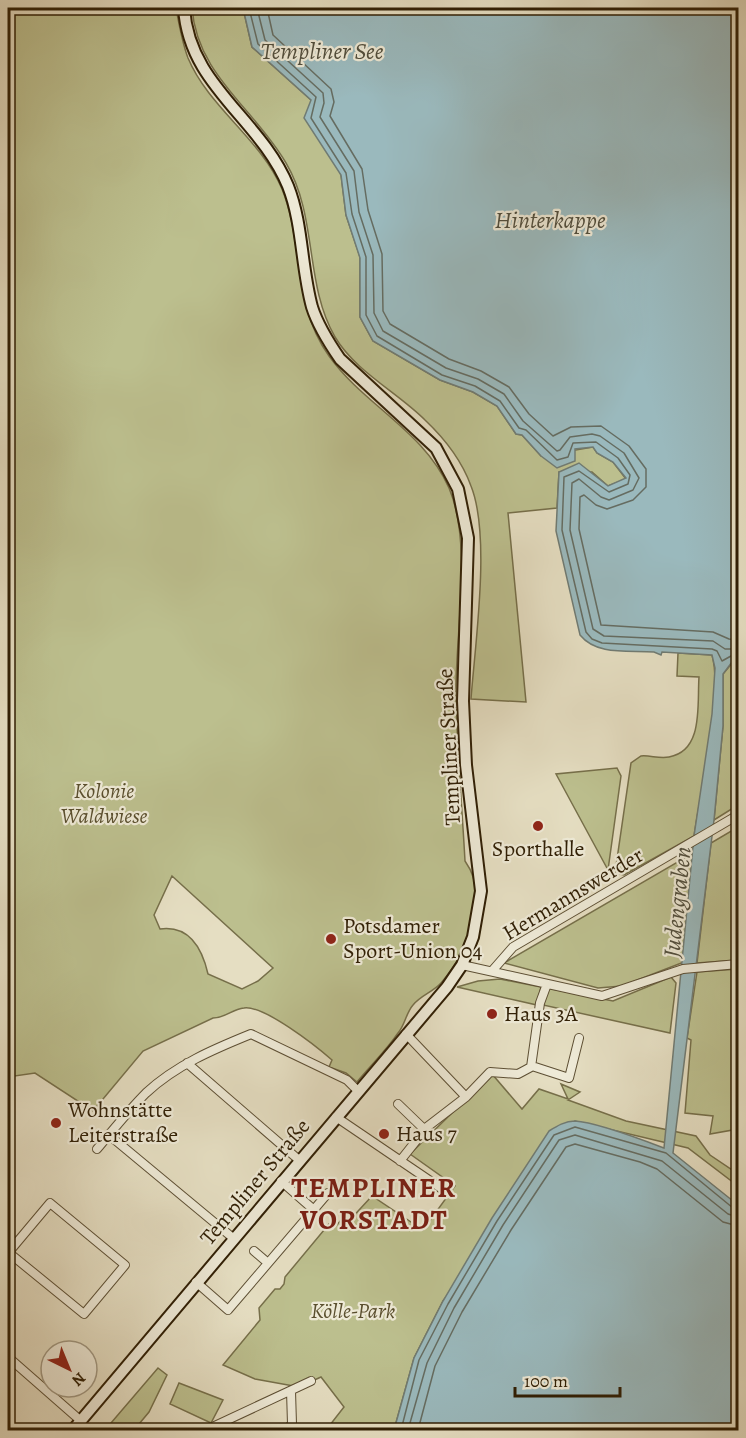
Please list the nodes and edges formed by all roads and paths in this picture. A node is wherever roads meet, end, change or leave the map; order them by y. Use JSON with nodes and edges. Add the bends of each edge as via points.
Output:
{"nodes":[{"id":1,"x":184,"y":8,"type":"edge"},
{"id":2,"x":738,"y":815,"type":"edge"},
{"id":3,"x":738,"y":964,"type":"edge"},
{"id":4,"x":462,"y":965,"type":"junction"},
{"id":5,"x":492,"y":971,"type":"junction"},
{"id":6,"x":547,"y":984,"type":"junction"},
{"id":7,"x":406,"y":1034,"type":"junction"},
{"id":8,"x":579,"y":1038,"type":"dead end"},
{"id":9,"x":186,"y":1063,"type":"junction"},
{"id":10,"x":532,"y":1066,"type":"junction"},
{"id":11,"x":358,"y":1091,"type":"junction"},
{"id":12,"x":466,"y":1097,"type":"junction"},
{"id":13,"x":398,"y":1104,"type":"dead end"},
{"id":14,"x":336,"y":1117,"type":"junction"},
{"id":15,"x":425,"y":1130,"type":"junction"},
{"id":16,"x":109,"y":1136,"type":"junction"},
{"id":17,"x":97,"y":1149,"type":"dead end"},
{"id":18,"x":299,"y":1160,"type":"junction"},
{"id":19,"x":400,"y":1161,"type":"junction"},
{"id":20,"x":281,"y":1181,"type":"junction"},
{"id":21,"x":328,"y":1193,"type":"dead end"},
{"id":22,"x":448,"y":1193,"type":"dead end"},
{"id":23,"x":314,"y":1210,"type":"junction"},
{"id":24,"x":233,"y":1238,"type":"junction"},
{"id":25,"x":254,"y":1251,"type":"dead end"},
{"id":26,"x":8,"y":1252,"type":"edge"},
{"id":27,"x":268,"y":1263,"type":"junction"},
{"id":28,"x":196,"y":1282,"type":"junction"},
{"id":29,"x":8,"y":1357,"type":"edge"},
{"id":30,"x":311,"y":1381,"type":"dead end"},
{"id":31,"x":291,"y":1391,"type":"junction"},
{"id":32,"x":81,"y":1421,"type":"junction"},
{"id":33,"x":73,"y":1431,"type":"edge"},
{"id":34,"x":206,"y":1431,"type":"edge"},
{"id":35,"x":286,"y":1431,"type":"edge"}],
"edges":[{"from":1,"to":4,"type":"street","name":"Templiner Straße","via":[[189,40],[203,70],[274,159],[288,186],[313,308],[328,342],[340,359],[436,448],[458,489],[468,538],[463,692],[466,765],[481,891],[473,937]]},
{"from":2,"to":5,"type":"street","name":"Hermannswerder","via":[[513,947]]},
{"from":3,"to":6,"type":"street","via":[[683,969],[602,996]]},
{"from":4,"to":5,"type":"street"},
{"from":4,"to":7,"type":"street","name":"Templiner Straße"},
{"from":5,"to":6,"type":"street"},
{"from":6,"to":10,"type":"street","via":[[540,1004]]},
{"from":7,"to":11,"type":"street","name":"Templiner Straße"},
{"from":7,"to":12,"type":"street"},
{"from":8,"to":10,"type":"street","via":[[569,1078]]},
{"from":9,"to":11,"type":"street","via":[[251,1034],[347,1080]]},
{"from":9,"to":16,"type":"street","via":[[146,1093]]},
{"from":9,"to":18,"type":"street"},
{"from":10,"to":12,"type":"street","via":[[518,1074],[490,1072]]},
{"from":11,"to":14,"type":"street","name":"Templiner Straße"},
{"from":12,"to":15,"type":"street"},
{"from":13,"to":15,"type":"street"},
{"from":14,"to":18,"type":"street","name":"Templiner Straße"},
{"from":14,"to":19,"type":"street"},
{"from":15,"to":19,"type":"street"},
{"from":16,"to":17,"type":"street"},
{"from":16,"to":24,"type":"street"},
{"from":18,"to":20,"type":"street","name":"Templiner Straße"},
{"from":19,"to":22,"type":"street"},
{"from":20,"to":23,"type":"street"},
{"from":20,"to":24,"type":"street","name":"Templiner Straße"},
{"from":21,"to":23,"type":"street"},
{"from":23,"to":27,"type":"street"},
{"from":24,"to":28,"type":"street","name":"Templiner Straße"},
{"from":25,"to":27,"type":"street"},
{"from":26,"to":26,"type":"street","via":[[50,1203],[125,1266],[84,1314]]},
{"from":27,"to":28,"type":"street","via":[[228,1310]]},
{"from":28,"to":32,"type":"street","name":"Templiner Straße"},
{"from":29,"to":32,"type":"street"},
{"from":30,"to":31,"type":"street"},
{"from":31,"to":34,"type":"street"},
{"from":31,"to":35,"type":"street","via":[[292,1424]]},
{"from":32,"to":33,"type":"street","name":"Templiner Straße"}]}
